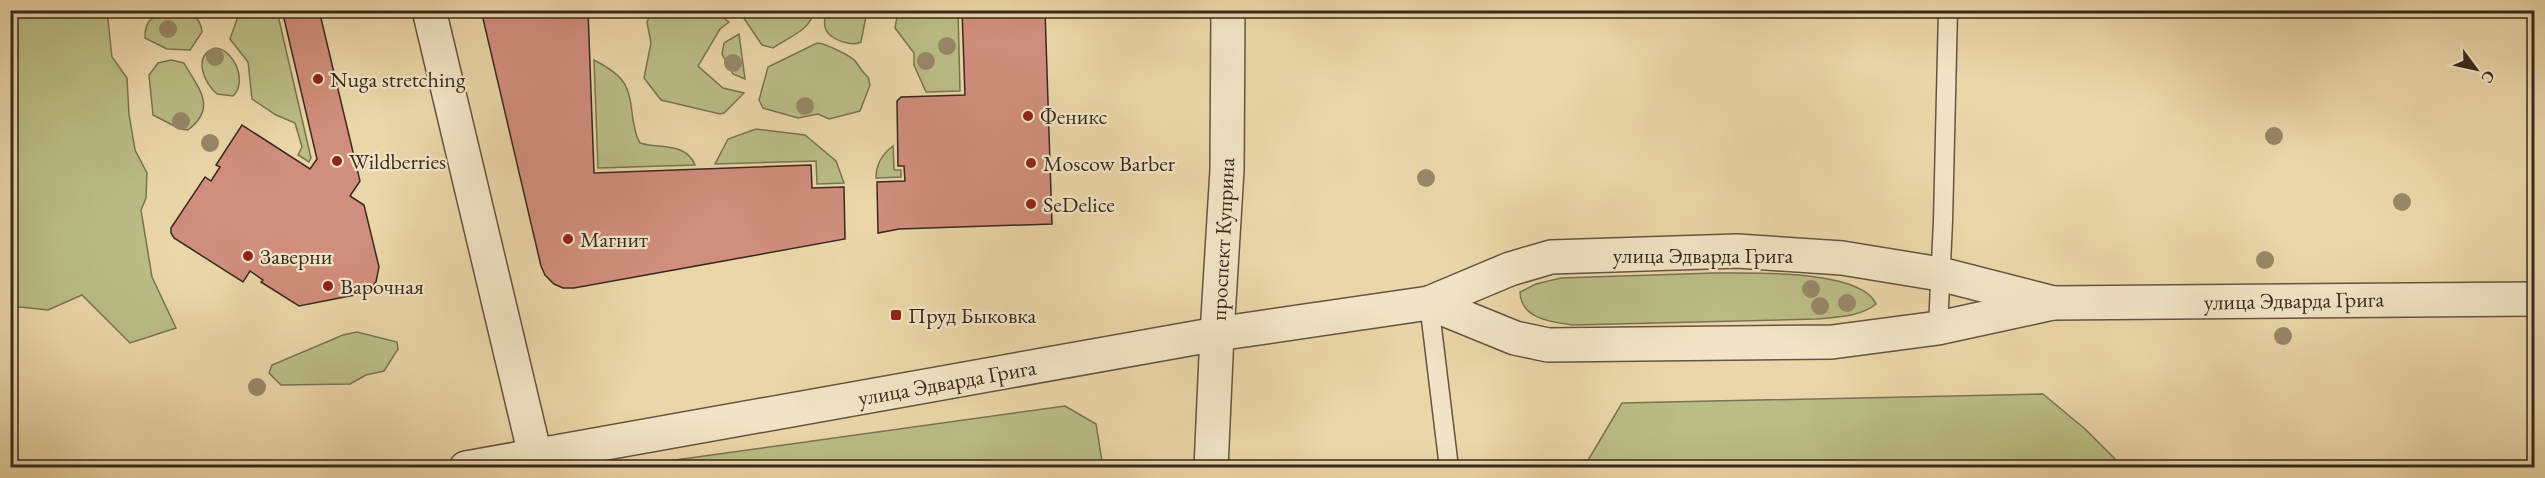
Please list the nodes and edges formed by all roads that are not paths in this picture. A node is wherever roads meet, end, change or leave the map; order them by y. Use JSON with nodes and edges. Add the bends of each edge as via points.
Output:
{"nodes":[{"id":1,"x":429,"y":10,"type":"edge"},
{"id":2,"x":1228,"y":10,"type":"edge"},
{"id":3,"x":1948,"y":10,"type":"edge"},
{"id":4,"x":1940,"y":274,"type":"junction"},
{"id":5,"x":2535,"y":299,"type":"edge"},
{"id":6,"x":1429,"y":303,"type":"junction"},
{"id":7,"x":2054,"y":303,"type":"junction"},
{"id":8,"x":1938,"y":328,"type":"junction"},
{"id":9,"x":1217,"y":334,"type":"junction"},
{"id":10,"x":535,"y":454,"type":"junction"},
{"id":11,"x":466,"y":468,"type":"edge"},
{"id":12,"x":1211,"y":468,"type":"edge"},
{"id":13,"x":1449,"y":468,"type":"edge"}],
"edges":[{"from":1,"to":10,"type":"street"},
{"from":2,"to":9,"type":"street","name":"проспект Куприна","via":[[1227,170]]},
{"from":3,"to":4,"type":"lane"},
{"from":4,"to":6,"type":"street","name":"улица Эдварда Грига","via":[[1842,258],[1737,251],[1551,257],[1510,269]]},
{"from":4,"to":7,"type":"street","name":"улица Эдварда Грига"},
{"from":4,"to":8,"type":"lane"},
{"from":5,"to":7,"type":"street","name":"улица Эдварда Грига"},
{"from":6,"to":8,"type":"street","name":"улица Эдварда Грига","via":[[1515,338],[1548,345],[1832,342]]},
{"from":6,"to":9,"type":"street","name":"улица Эдварда Грига"},
{"from":6,"to":13,"type":"lane"},
{"from":7,"to":8,"type":"street","name":"улица Эдварда Грига"},
{"from":9,"to":10,"type":"street","name":"улица Эдварда Грига"},
{"from":9,"to":12,"type":"street","name":"проспект Куприна"},
{"from":10,"to":11,"type":"street","name":"улица Эдварда Грига"}]}
